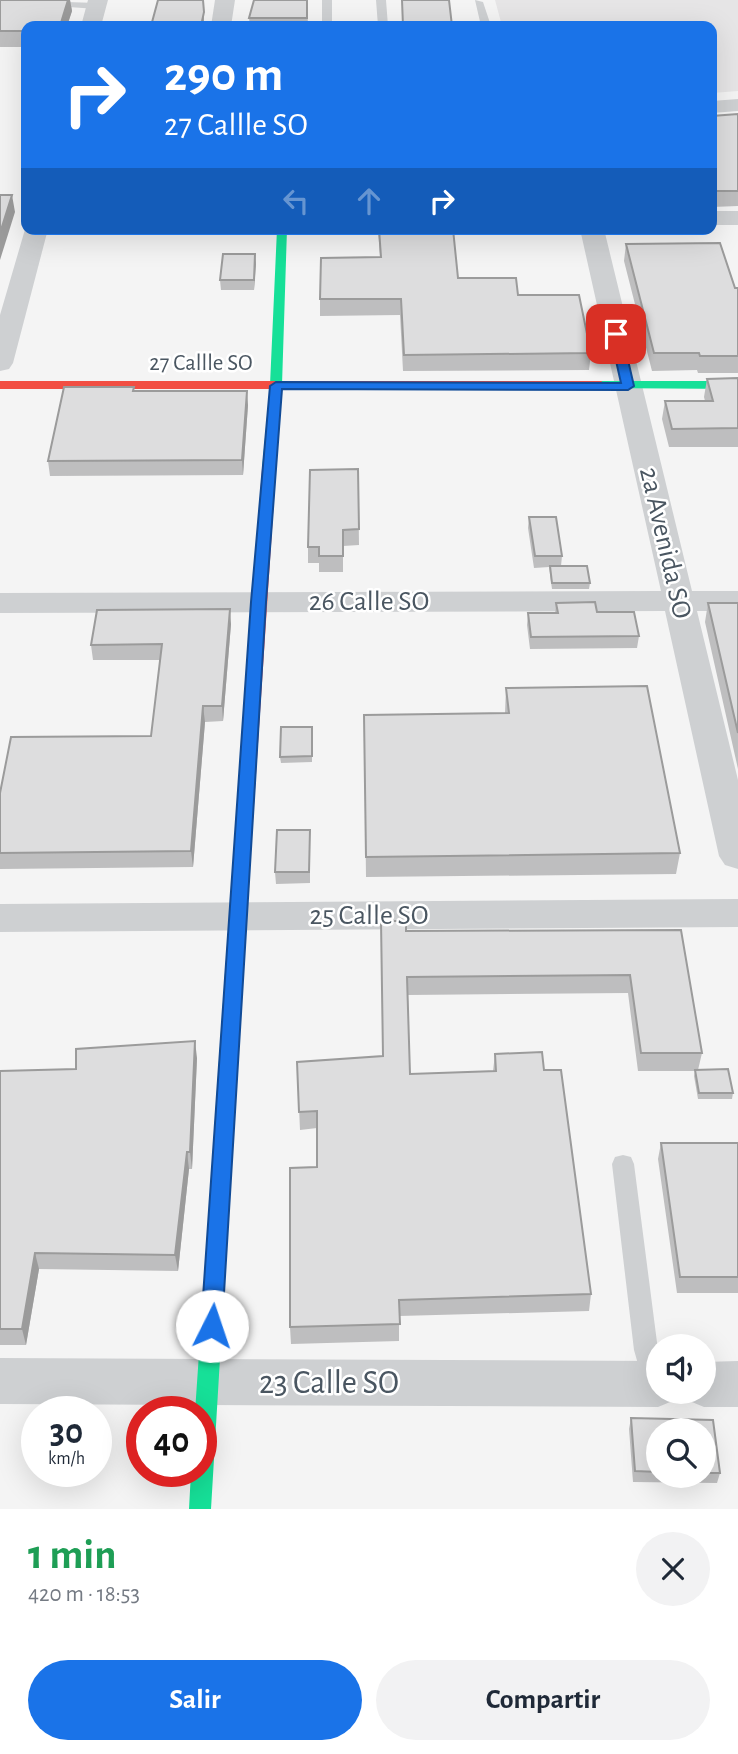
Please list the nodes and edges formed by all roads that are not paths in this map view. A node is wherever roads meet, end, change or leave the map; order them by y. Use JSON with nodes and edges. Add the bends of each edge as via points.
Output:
{"nodes":[{"id":1,"x":12,"y":0,"type":"edge"},
{"id":2,"x":225,"y":0,"type":"edge"},
{"id":3,"x":327,"y":0,"type":"edge"},
{"id":4,"x":381,"y":0,"type":"edge"},
{"id":5,"x":478,"y":2,"type":"dead end"},
{"id":6,"x":98,"y":3,"type":"edge"},
{"id":7,"x":93,"y":21,"type":"edge"},
{"id":8,"x":223,"y":21,"type":"edge"},
{"id":9,"x":327,"y":21,"type":"edge"},
{"id":10,"x":383,"y":21,"type":"edge"},
{"id":11,"x":484,"y":21,"type":"edge"},
{"id":12,"x":738,"y":105,"type":"edge"},
{"id":13,"x":717,"y":107,"type":"edge"},
{"id":14,"x":738,"y":118,"type":"edge"},
{"id":15,"x":717,"y":120,"type":"edge"},
{"id":16,"x":717,"y":218,"type":"edge"},
{"id":17,"x":738,"y":218,"type":"edge"},
{"id":18,"x":34,"y":235,"type":"edge"},
{"id":19,"x":282,"y":235,"type":"edge"},
{"id":20,"x":593,"y":235,"type":"edge"},
{"id":21,"x":0,"y":365,"type":"edge"},
{"id":22,"x":0,"y":385,"type":"edge"},
{"id":23,"x":91,"y":385,"type":"junction"},
{"id":24,"x":276,"y":386,"type":"junction"},
{"id":25,"x":628,"y":386,"type":"junction"},
{"id":26,"x":738,"y":386,"type":"edge"},
{"id":27,"x":678,"y":601,"type":"junction"},
{"id":28,"x":738,"y":601,"type":"edge"},
{"id":29,"x":258,"y":602,"type":"junction"},
{"id":30,"x":0,"y":603,"type":"edge"},
{"id":31,"x":738,"y":856,"type":"edge"},
{"id":32,"x":738,"y":913,"type":"edge"},
{"id":33,"x":237,"y":917,"type":"junction"},
{"id":34,"x":0,"y":918,"type":"edge"},
{"id":35,"x":623,"y":1164,"type":"dead end"},
{"id":36,"x":646,"y":1350,"type":"edge"},
{"id":37,"x":0,"y":1381,"type":"edge"},
{"id":38,"x":208,"y":1382,"type":"junction"},
{"id":39,"x":646,"y":1384,"type":"edge"},
{"id":40,"x":716,"y":1384,"type":"edge"},
{"id":41,"x":738,"y":1384,"type":"edge"},
{"id":42,"x":200,"y":1509,"type":"edge"}],
"edges":[{"from":1,"to":6,"type":"lane"},
{"from":2,"to":8,"type":"street"},
{"from":3,"to":9,"type":"lane"},
{"from":4,"to":10,"type":"lane"},
{"from":5,"to":11,"type":"lane"},
{"from":6,"to":7,"type":"street"},
{"from":12,"to":13,"type":"street"},
{"from":14,"to":15,"type":"street"},
{"from":16,"to":17,"type":"street"},
{"from":18,"to":21,"type":"street"},
{"from":19,"to":24,"type":"street"},
{"from":20,"to":25,"type":"street","name":"2a Avenida SO"},
{"from":21,"to":23,"type":"street"},
{"from":22,"to":23,"type":"street","name":"27 Callle SO"},
{"from":23,"to":24,"type":"street","name":"27 Callle SO"},
{"from":24,"to":25,"type":"street","name":"27 Callle SO"},
{"from":24,"to":29,"type":"street"},
{"from":25,"to":26,"type":"street","name":"27 Callle SO"},
{"from":25,"to":27,"type":"street","name":"2a Avenida SO"},
{"from":27,"to":28,"type":"street","name":"26 Calle SO"},
{"from":27,"to":29,"type":"street","name":"26 Calle SO"},
{"from":27,"to":31,"type":"street","name":"2a Avenida SO"},
{"from":29,"to":30,"type":"street","name":"26 Calle SO"},
{"from":29,"to":33,"type":"street"},
{"from":32,"to":33,"type":"street","name":"25 Calle SO"},
{"from":33,"to":34,"type":"street","name":"25 Calle SO"},
{"from":33,"to":38,"type":"street"},
{"from":35,"to":36,"type":"lane"},
{"from":37,"to":38,"type":"street","name":"23 Calle SO"},
{"from":38,"to":39,"type":"street","name":"23 Calle SO"},
{"from":38,"to":42,"type":"street"},
{"from":40,"to":41,"type":"street"}]}
